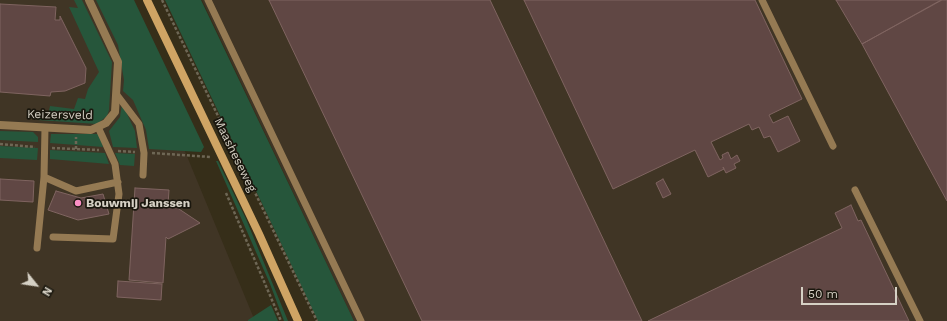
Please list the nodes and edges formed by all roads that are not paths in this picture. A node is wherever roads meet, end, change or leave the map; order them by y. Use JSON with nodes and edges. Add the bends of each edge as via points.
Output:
{"nodes":[{"id":1,"x":89,"y":0,"type":"edge"},
{"id":2,"x":147,"y":0,"type":"edge"},
{"id":3,"x":208,"y":0,"type":"edge"},
{"id":4,"x":762,"y":0,"type":"edge"},
{"id":5,"x":117,"y":95,"type":"junction"},
{"id":6,"x":0,"y":125,"type":"edge"},
{"id":7,"x":98,"y":127,"type":"junction"},
{"id":8,"x":46,"y":128,"type":"junction"},
{"id":9,"x":833,"y":146,"type":"dead end"},
{"id":10,"x":143,"y":175,"type":"dead end"},
{"id":11,"x":44,"y":177,"type":"junction"},
{"id":12,"x":118,"y":182,"type":"junction"},
{"id":13,"x":855,"y":190,"type":"dead end"},
{"id":14,"x":53,"y":237,"type":"dead end"},
{"id":15,"x":37,"y":248,"type":"dead end"},
{"id":16,"x":298,"y":321,"type":"edge"},
{"id":17,"x":361,"y":321,"type":"edge"},
{"id":18,"x":920,"y":321,"type":"edge"}],
"edges":[{"from":1,"to":5,"type":"street","name":"Keizersveld","via":[[118,62]]},
{"from":2,"to":16,"type":"main road","name":"Maasheseweg"},
{"from":3,"to":17,"type":"lane"},
{"from":4,"to":9,"type":"lane"},
{"from":5,"to":7,"type":"street","name":"Keizersveld","via":[[115,112],[106,123]]},
{"from":5,"to":10,"type":"lane","via":[[139,124],[144,153]]},
{"from":6,"to":8,"type":"street","name":"Keizersveld"},
{"from":7,"to":8,"type":"street","name":"Keizersveld","via":[[92,130]]},
{"from":7,"to":12,"type":"lane","via":[[115,164]]},
{"from":8,"to":11,"type":"lane"},
{"from":11,"to":12,"type":"lane","via":[[76,191]]},
{"from":11,"to":15,"type":"lane"},
{"from":12,"to":14,"type":"lane","via":[[119,194],[113,239]]},
{"from":13,"to":18,"type":"lane"}]}
